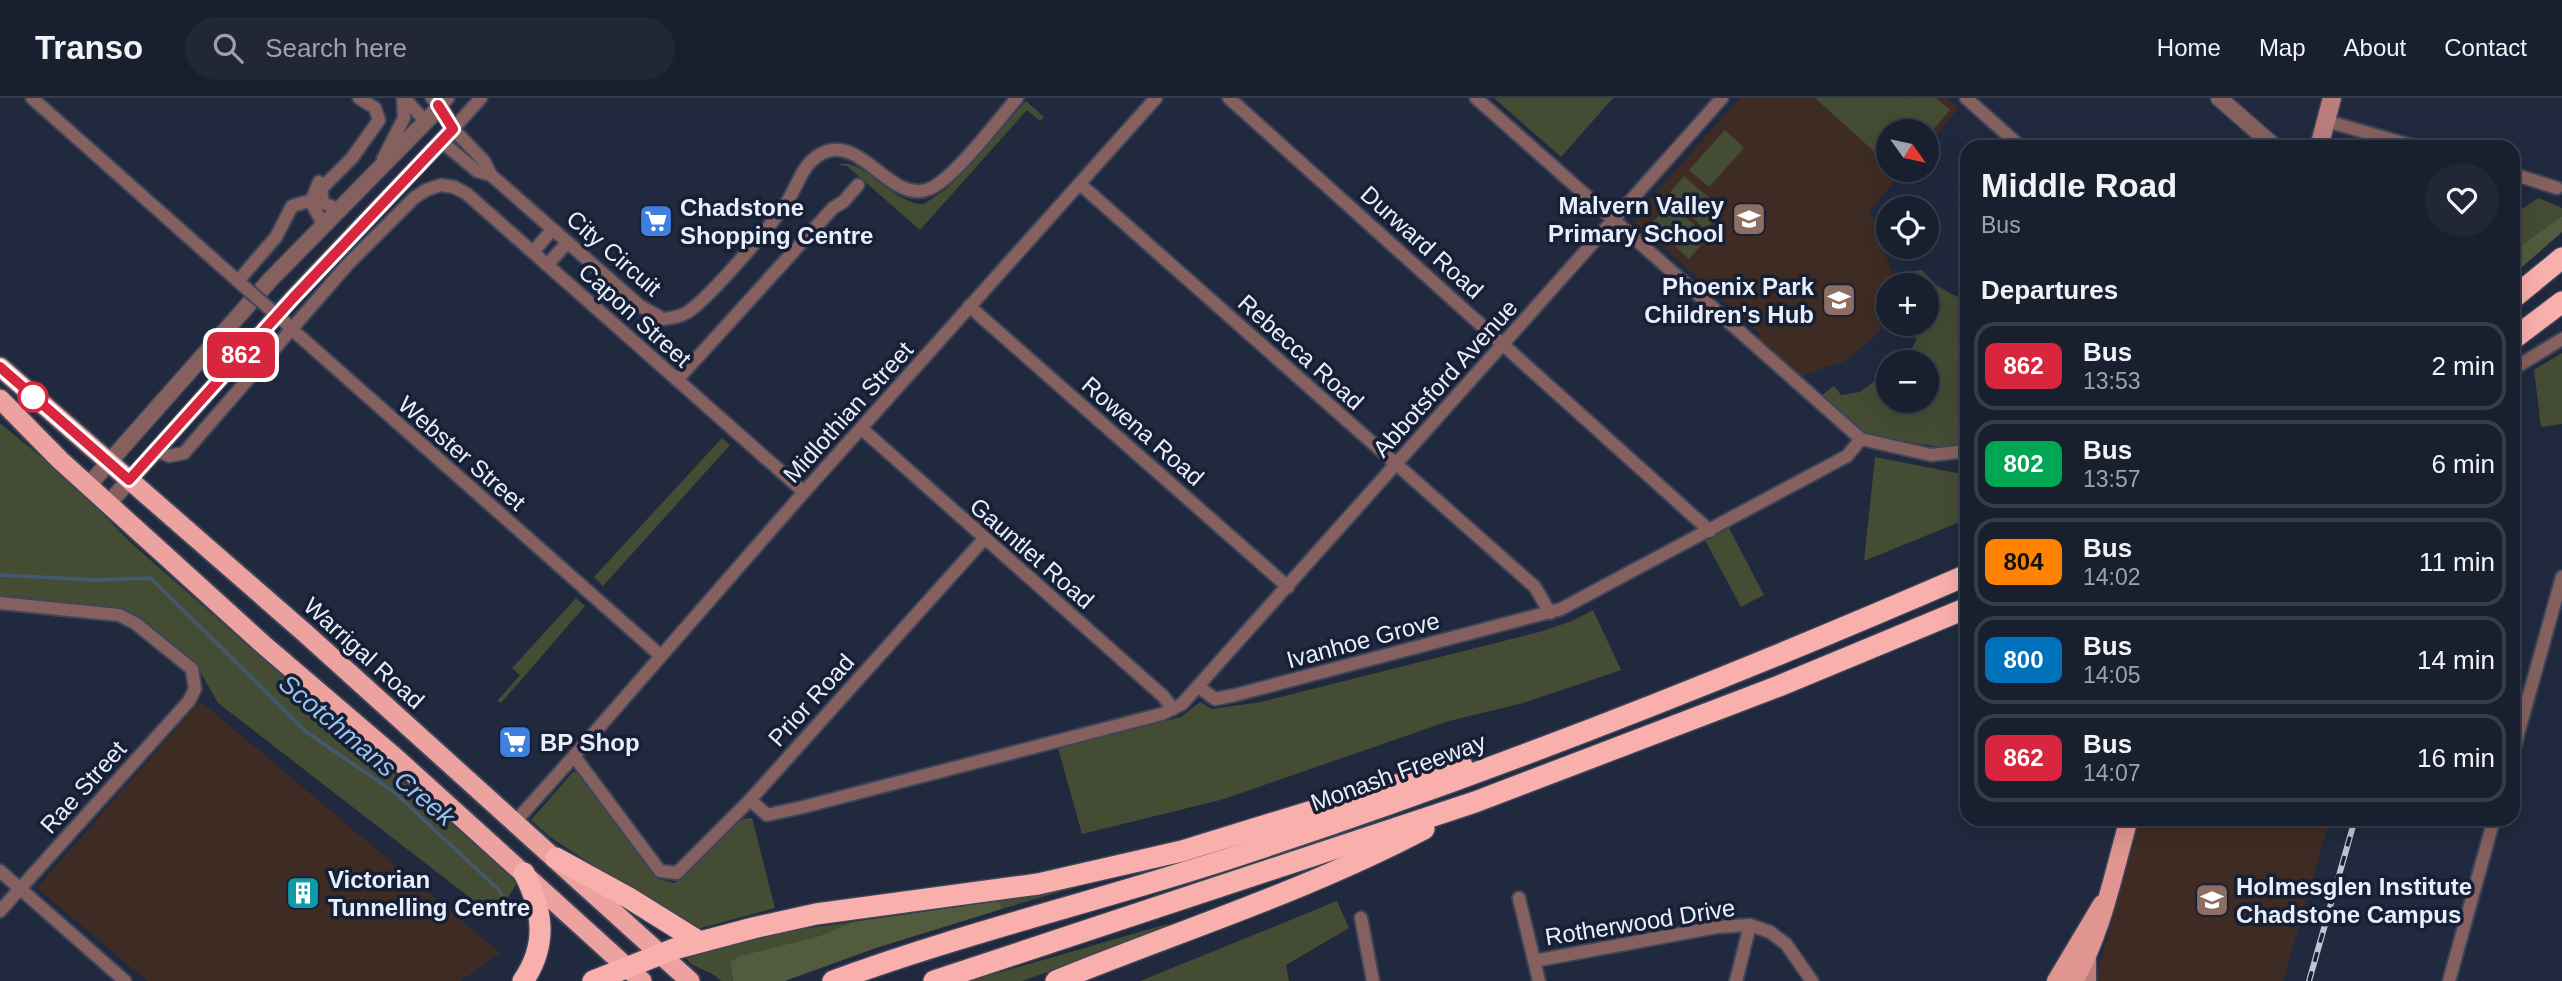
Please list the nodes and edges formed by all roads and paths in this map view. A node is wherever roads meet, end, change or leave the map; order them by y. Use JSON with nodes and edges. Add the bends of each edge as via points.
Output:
{"nodes":[{"id":1,"x":32,"y":98,"type":"edge"},
{"id":2,"x":404,"y":98,"type":"edge"},
{"id":3,"x":481,"y":98,"type":"edge"},
{"id":4,"x":1017,"y":98,"type":"edge"},
{"id":5,"x":1156,"y":98,"type":"edge"},
{"id":6,"x":1229,"y":98,"type":"edge"},
{"id":7,"x":1476,"y":98,"type":"edge"},
{"id":8,"x":1722,"y":98,"type":"edge"},
{"id":9,"x":1966,"y":98,"type":"edge"},
{"id":10,"x":2219,"y":98,"type":"edge"},
{"id":11,"x":2332,"y":98,"type":"edge"},
{"id":12,"x":362,"y":101,"type":"edge"},
{"id":13,"x":440,"y":101,"type":"edge"},
{"id":14,"x":2326,"y":121,"type":"junction"},
{"id":15,"x":426,"y":122,"type":"junction"},
{"id":16,"x":453,"y":129,"type":"junction"},
{"id":17,"x":2013,"y":140,"type":"edge"},
{"id":18,"x":2267,"y":140,"type":"edge"},
{"id":19,"x":2321,"y":140,"type":"edge"},
{"id":20,"x":2392,"y":140,"type":"edge"},
{"id":21,"x":442,"y":142,"type":"junction"},
{"id":22,"x":376,"y":172,"type":"junction"},
{"id":23,"x":491,"y":176,"type":"junction"},
{"id":24,"x":2520,"y":176,"type":"edge"},
{"id":25,"x":1080,"y":184,"type":"junction"},
{"id":26,"x":858,"y":185,"type":"dead end"},
{"id":27,"x":2557,"y":188,"type":"dead end"},
{"id":28,"x":314,"y":202,"type":"junction"},
{"id":29,"x":338,"y":209,"type":"junction"},
{"id":30,"x":1614,"y":219,"type":"junction"},
{"id":31,"x":323,"y":224,"type":"junction"},
{"id":32,"x":552,"y":230,"type":"junction"},
{"id":33,"x":567,"y":243,"type":"junction"},
{"id":34,"x":533,"y":253,"type":"junction"},
{"id":35,"x":2562,"y":258,"type":"edge"},
{"id":36,"x":547,"y":265,"type":"junction"},
{"id":37,"x":238,"y":281,"type":"junction"},
{"id":38,"x":2520,"y":292,"type":"edge"},
{"id":39,"x":2562,"y":302,"type":"edge"},
{"id":40,"x":969,"y":306,"type":"junction"},
{"id":41,"x":289,"y":327,"type":"junction"},
{"id":42,"x":2520,"y":334,"type":"edge"},
{"id":43,"x":2562,"y":340,"type":"edge"},
{"id":44,"x":1504,"y":343,"type":"junction"},
{"id":45,"x":2520,"y":365,"type":"edge"},
{"id":46,"x":0,"y":367,"type":"edge"},
{"id":47,"x":677,"y":380,"type":"junction"},
{"id":48,"x":0,"y":399,"type":"edge"},
{"id":49,"x":862,"y":429,"type":"junction"},
{"id":50,"x":1861,"y":439,"type":"junction"},
{"id":51,"x":155,"y":450,"type":"junction"},
{"id":52,"x":1960,"y":452,"type":"edge"},
{"id":53,"x":109,"y":463,"type":"junction"},
{"id":54,"x":1396,"y":465,"type":"junction"},
{"id":55,"x":129,"y":480,"type":"junction"},
{"id":56,"x":88,"y":486,"type":"junction"},
{"id":57,"x":804,"y":492,"type":"junction"},
{"id":58,"x":108,"y":504,"type":"junction"},
{"id":59,"x":1710,"y":531,"type":"junction"},
{"id":60,"x":984,"y":539,"type":"junction"},
{"id":61,"x":2562,"y":577,"type":"edge"},
{"id":62,"x":1960,"y":578,"type":"edge"},
{"id":63,"x":1288,"y":587,"type":"junction"},
{"id":64,"x":0,"y":603,"type":"edge"},
{"id":65,"x":1960,"y":611,"type":"edge"},
{"id":66,"x":1550,"y":613,"type":"junction"},
{"id":67,"x":660,"y":655,"type":"junction"},
{"id":68,"x":1199,"y":687,"type":"junction"},
{"id":69,"x":1172,"y":709,"type":"junction"},
{"id":70,"x":2520,"y":727,"type":"edge"},
{"id":71,"x":1566,"y":738,"type":"junction"},
{"id":72,"x":574,"y":756,"type":"junction"},
{"id":73,"x":750,"y":800,"type":"junction"},
{"id":74,"x":1475,"y":802,"type":"junction"},
{"id":75,"x":515,"y":822,"type":"junction"},
{"id":76,"x":2127,"y":826,"type":"edge"},
{"id":77,"x":2492,"y":826,"type":"edge"},
{"id":78,"x":556,"y":859,"type":"junction"},
{"id":79,"x":0,"y":871,"type":"edge"},
{"id":80,"x":524,"y":873,"type":"junction"},
{"id":81,"x":20,"y":888,"type":"junction"},
{"id":82,"x":1519,"y":898,"type":"dead end"},
{"id":83,"x":2105,"y":899,"type":"junction"},
{"id":84,"x":0,"y":911,"type":"edge"},
{"id":85,"x":1361,"y":918,"type":"dead end"},
{"id":86,"x":1750,"y":925,"type":"junction"},
{"id":87,"x":698,"y":941,"type":"junction"},
{"id":88,"x":661,"y":954,"type":"junction"},
{"id":89,"x":2087,"y":957,"type":"junction"},
{"id":90,"x":1534,"y":961,"type":"junction"},
{"id":91,"x":635,"y":974,"type":"edge"},
{"id":92,"x":125,"y":981,"type":"edge"},
{"id":93,"x":523,"y":981,"type":"edge"},
{"id":94,"x":593,"y":981,"type":"edge"},
{"id":95,"x":690,"y":981,"type":"edge"},
{"id":96,"x":833,"y":981,"type":"edge"},
{"id":97,"x":934,"y":981,"type":"edge"},
{"id":98,"x":1056,"y":981,"type":"edge"},
{"id":99,"x":1373,"y":981,"type":"edge"},
{"id":100,"x":1539,"y":981,"type":"edge"},
{"id":101,"x":1736,"y":981,"type":"edge"},
{"id":102,"x":1812,"y":981,"type":"edge"},
{"id":103,"x":2056,"y":981,"type":"edge"},
{"id":104,"x":2074,"y":981,"type":"edge"},
{"id":105,"x":2087,"y":981,"type":"edge"},
{"id":106,"x":2449,"y":981,"type":"edge"}],
"edges":[{"from":1,"to":37,"type":"street","name":"Webster Street"},
{"from":2,"to":15,"type":"street","name":"City Circuit"},
{"from":2,"to":22,"type":"street","via":[[402,122]]},
{"from":3,"to":16,"type":"street"},
{"from":4,"to":33,"type":"street","name":"City Circuit","via":[[945,178],[925,191],[906,190],[863,159],[845,152],[833,150],[818,156],[807,165],[779,212],[699,302],[681,315],[663,319],[649,313]]},
{"from":5,"to":25,"type":"street","name":"Midlothian Street"},
{"from":6,"to":44,"type":"street","name":"Durward Road"},
{"from":7,"to":30,"type":"street"},
{"from":8,"to":30,"type":"street","name":"Abbotsford Avenue"},
{"from":9,"to":17,"type":"street"},
{"from":10,"to":18,"type":"street"},
{"from":11,"to":14,"type":"main road"},
{"from":12,"to":28,"type":"street","via":[[369,125],[317,184]]},
{"from":13,"to":15,"type":"street"},
{"from":13,"to":16,"type":"street","name":"City Circuit"},
{"from":14,"to":19,"type":"main road"},
{"from":14,"to":20,"type":"street"},
{"from":15,"to":21,"type":"street","name":"City Circuit"},
{"from":15,"to":22,"type":"street"},
{"from":16,"to":21,"type":"street"},
{"from":16,"to":23,"type":"street","name":"City Circuit","via":[[484,161]]},
{"from":21,"to":23,"type":"street","name":"City Circuit","via":[[477,171]]},
{"from":21,"to":51,"type":"street"},
{"from":22,"to":29,"type":"street"},
{"from":23,"to":32,"type":"street","name":"City Circuit"},
{"from":24,"to":27,"type":"street"},
{"from":25,"to":40,"type":"street","name":"Midlothian Street"},
{"from":25,"to":54,"type":"street","name":"Rebecca Road"},
{"from":26,"to":47,"type":"street"},
{"from":28,"to":29,"type":"street"},
{"from":28,"to":31,"type":"street"},
{"from":28,"to":37,"type":"street","via":[[286,219]]},
{"from":29,"to":31,"type":"street"},
{"from":30,"to":44,"type":"street","name":"Abbotsford Avenue"},
{"from":30,"to":50,"type":"street"},
{"from":31,"to":53,"type":"street"},
{"from":32,"to":33,"type":"street","name":"City Circuit"},
{"from":32,"to":34,"type":"street"},
{"from":33,"to":36,"type":"street"},
{"from":34,"to":36,"type":"street","name":"Capon Street"},
{"from":34,"to":41,"type":"street","name":"Capon Street","via":[[463,190],[432,187],[375,236]]},
{"from":35,"to":38,"type":"highway"},
{"from":36,"to":47,"type":"street","name":"Capon Street"},
{"from":37,"to":41,"type":"street","name":"Webster Street","bridge":true},
{"from":39,"to":42,"type":"highway"},
{"from":40,"to":49,"type":"street","name":"Midlothian Street"},
{"from":40,"to":63,"type":"street","name":"Rowena Road"},
{"from":41,"to":51,"type":"street","via":[[184,453],[169,456]]},
{"from":41,"to":67,"type":"street","name":"Webster Street"},
{"from":43,"to":45,"type":"street"},
{"from":44,"to":54,"type":"street","name":"Abbotsford Avenue"},
{"from":44,"to":59,"type":"street","name":"Durward Road"},
{"from":46,"to":53,"type":"highway","name":"Warrigal Road"},
{"from":47,"to":57,"type":"street","name":"Capon Street"},
{"from":48,"to":56,"type":"highway"},
{"from":49,"to":57,"type":"street","name":"Midlothian Street"},
{"from":49,"to":60,"type":"street","name":"Gauntlet Road"},
{"from":50,"to":52,"type":"street","via":[[1931,455]]},
{"from":50,"to":59,"type":"street","name":"Ivanhoe Grove","via":[[1847,456]]},
{"from":51,"to":55,"type":"street"},
{"from":53,"to":55,"type":"highway","name":"Warrigal Road"},
{"from":53,"to":56,"type":"street"},
{"from":54,"to":63,"type":"street","name":"Abbotsford Avenue"},
{"from":54,"to":66,"type":"street","name":"Rebecca Road","via":[[1535,587]]},
{"from":55,"to":58,"type":"street"},
{"from":55,"to":75,"type":"highway","name":"Warrigal Road"},
{"from":56,"to":58,"type":"highway"},
{"from":57,"to":67,"type":"street","name":"Midlothian Street"},
{"from":58,"to":80,"type":"highway"},
{"from":59,"to":66,"type":"street","name":"Ivanhoe Grove"},
{"from":60,"to":69,"type":"street","name":"Gauntlet Road","via":[[1163,696]]},
{"from":60,"to":73,"type":"street","name":"Prior Road"},
{"from":61,"to":70,"type":"street"},
{"from":62,"to":71,"type":"highway","name":"Monash Freeway"},
{"from":63,"to":68,"type":"street","name":"Abbotsford Avenue"},
{"from":64,"to":81,"type":"street","name":"Rae Street","via":[[119,615],[154,636],[192,669],[195,689]]},
{"from":65,"to":74,"type":"highway","name":"Monash Freeway"},
{"from":66,"to":68,"type":"street","name":"Ivanhoe Grove","via":[[1235,695],[1215,699]]},
{"from":67,"to":72,"type":"street","name":"Midlothian Street"},
{"from":68,"to":69,"type":"street"},
{"from":69,"to":73,"type":"street","via":[[803,807],[767,814]]},
{"from":71,"to":87,"type":"highway","via":[[1470,762],[1149,859],[1001,890],[816,914]]},
{"from":71,"to":96,"type":"highway","name":"Monash Freeway","via":[[1255,850]]},
{"from":72,"to":73,"type":"street","name":"Prior Road","via":[[660,871],[677,873]]},
{"from":72,"to":75,"type":"street","name":"Midlothian Street"},
{"from":74,"to":97,"type":"highway","name":"Monash Freeway"},
{"from":74,"to":98,"type":"highway","via":[[1393,846],[1302,885]]},
{"from":75,"to":78,"type":"highway","name":"Warrigal Road"},
{"from":76,"to":83,"type":"main road"},
{"from":77,"to":106,"type":"street"},
{"from":78,"to":87,"type":"highway"},
{"from":78,"to":88,"type":"highway","name":"Warrigal Road"},
{"from":79,"to":81,"type":"street"},
{"from":80,"to":91,"type":"highway"},
{"from":80,"to":93,"type":"highway","via":[[539,908],[541,929],[534,960]]},
{"from":81,"to":84,"type":"street","name":"Rae Street"},
{"from":81,"to":92,"type":"street"},
{"from":82,"to":90,"type":"street"},
{"from":83,"to":89,"type":"main road","via":[[2099,932]]},
{"from":83,"to":103,"type":"main road"},
{"from":85,"to":99,"type":"street"},
{"from":86,"to":90,"type":"street","name":"Rotherwood Drive"},
{"from":86,"to":101,"type":"street"},
{"from":86,"to":102,"type":"street","name":"Rotherwood Drive","via":[[1786,944]]},
{"from":87,"to":88,"type":"highway"},
{"from":88,"to":91,"type":"highway"},
{"from":88,"to":95,"type":"highway","name":"Warrigal Road"},
{"from":89,"to":104,"type":"main road"},
{"from":89,"to":105,"type":"main road"},
{"from":90,"to":100,"type":"street"},
{"from":91,"to":94,"type":"highway"}]}
